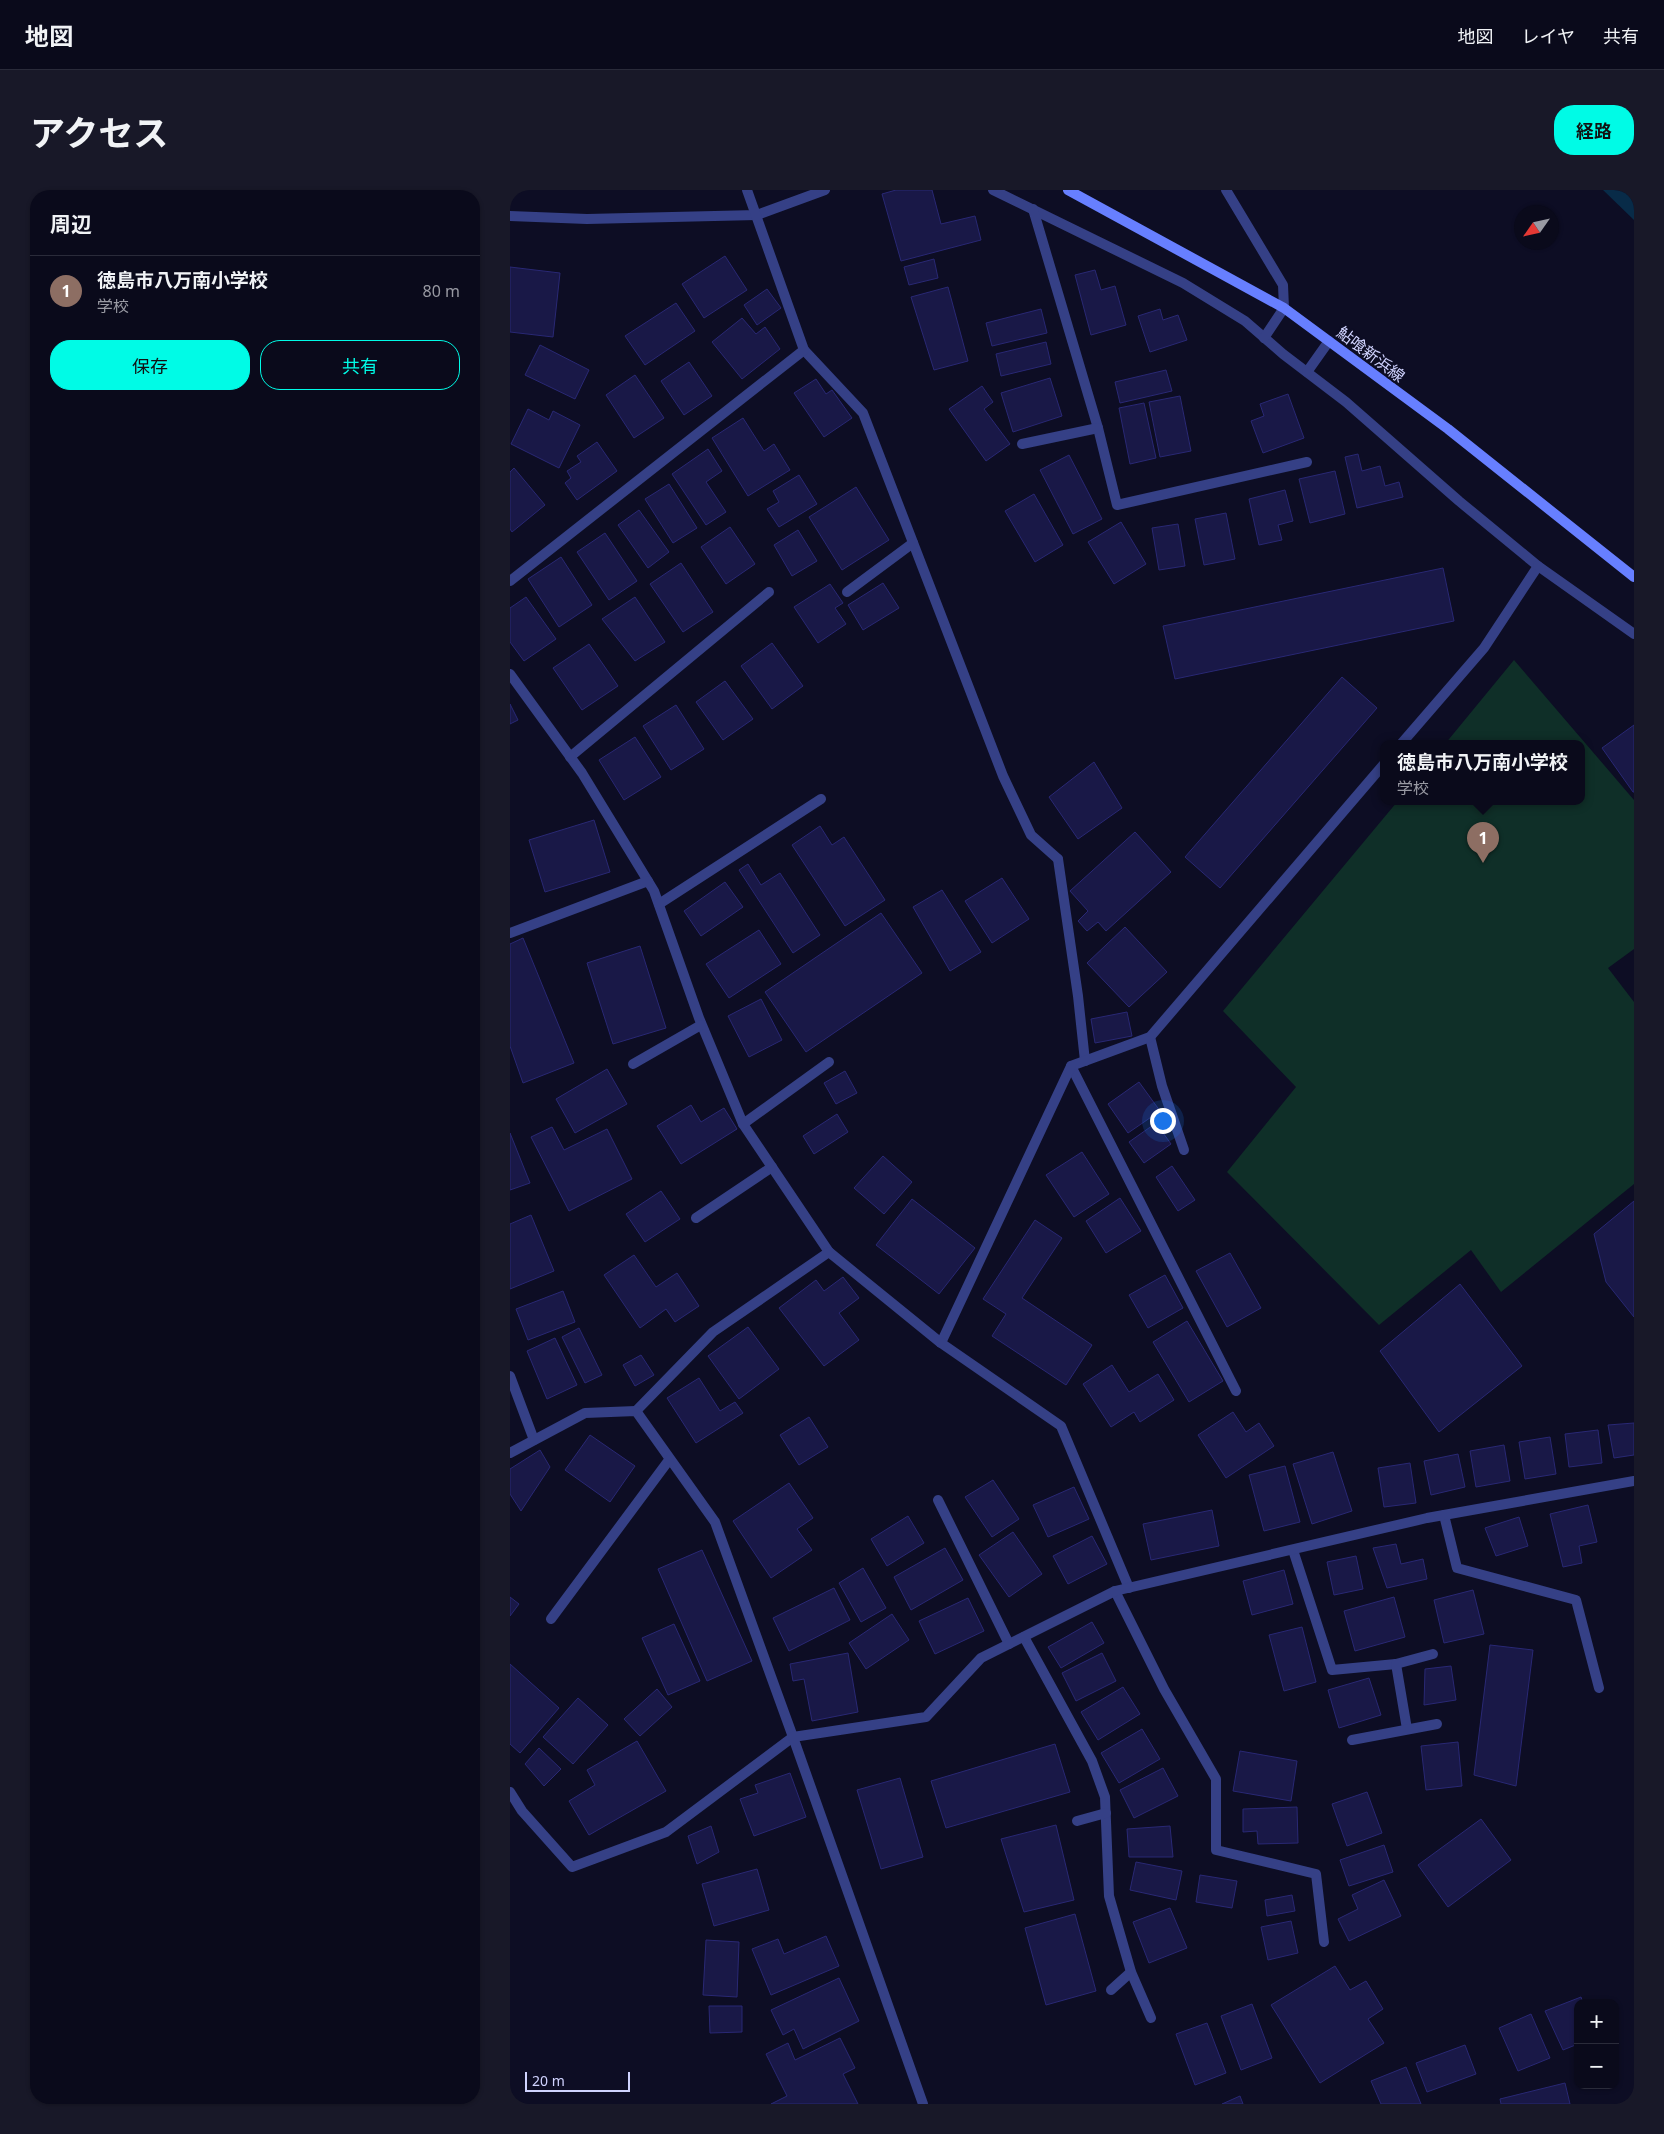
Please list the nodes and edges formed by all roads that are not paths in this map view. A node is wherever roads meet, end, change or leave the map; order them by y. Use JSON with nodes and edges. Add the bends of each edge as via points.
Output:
{"nodes":[{"id":1,"x":747,"y":190,"type":"edge"},
{"id":2,"x":826,"y":190,"type":"edge"},
{"id":3,"x":993,"y":190,"type":"edge"},
{"id":4,"x":1068,"y":190,"type":"edge"},
{"id":5,"x":1226,"y":190,"type":"edge"},
{"id":6,"x":1033,"y":209,"type":"junction"},
{"id":7,"x":757,"y":215,"type":"junction"},
{"id":8,"x":510,"y":216,"type":"edge"},
{"id":9,"x":1284,"y":308,"type":"junction"},
{"id":10,"x":1264,"y":338,"type":"junction"},
{"id":11,"x":1329,"y":341,"type":"junction"},
{"id":12,"x":804,"y":350,"type":"junction"},
{"id":13,"x":1307,"y":372,"type":"junction"},
{"id":14,"x":1098,"y":428,"type":"junction"},
{"id":15,"x":1022,"y":444,"type":"dead end"},
{"id":16,"x":1307,"y":462,"type":"dead end"},
{"id":17,"x":913,"y":543,"type":"junction"},
{"id":18,"x":1538,"y":566,"type":"junction"},
{"id":19,"x":1634,"y":577,"type":"edge"},
{"id":20,"x":510,"y":581,"type":"edge"},
{"id":21,"x":769,"y":592,"type":"dead end"},
{"id":22,"x":847,"y":592,"type":"dead end"},
{"id":23,"x":1634,"y":634,"type":"edge"},
{"id":24,"x":510,"y":674,"type":"edge"},
{"id":25,"x":1405,"y":740,"type":"edge"},
{"id":26,"x":570,"y":757,"type":"junction"},
{"id":27,"x":1380,"y":769,"type":"edge"},
{"id":28,"x":821,"y":799,"type":"dead end"},
{"id":29,"x":648,"y":881,"type":"junction"},
{"id":30,"x":658,"y":904,"type":"junction"},
{"id":31,"x":510,"y":933,"type":"edge"},
{"id":32,"x":702,"y":1025,"type":"junction"},
{"id":33,"x":1150,"y":1038,"type":"junction"},
{"id":34,"x":1085,"y":1061,"type":"junction"},
{"id":35,"x":829,"y":1062,"type":"dead end"},
{"id":36,"x":633,"y":1064,"type":"dead end"},
{"id":37,"x":1071,"y":1066,"type":"junction"},
{"id":38,"x":743,"y":1124,"type":"junction"},
{"id":39,"x":1184,"y":1150,"type":"dead end"},
{"id":40,"x":772,"y":1166,"type":"junction"},
{"id":41,"x":696,"y":1218,"type":"dead end"},
{"id":42,"x":829,"y":1252,"type":"junction"},
{"id":43,"x":941,"y":1343,"type":"junction"},
{"id":44,"x":510,"y":1376,"type":"edge"},
{"id":45,"x":1236,"y":1391,"type":"dead end"},
{"id":46,"x":636,"y":1411,"type":"junction"},
{"id":47,"x":534,"y":1440,"type":"junction"},
{"id":48,"x":510,"y":1453,"type":"edge"},
{"id":49,"x":669,"y":1460,"type":"junction"},
{"id":50,"x":1634,"y":1481,"type":"edge"},
{"id":51,"x":938,"y":1500,"type":"dead end"},
{"id":52,"x":1444,"y":1515,"type":"junction"},
{"id":53,"x":1293,"y":1550,"type":"junction"},
{"id":54,"x":1129,"y":1588,"type":"junction"},
{"id":55,"x":1115,"y":1591,"type":"junction"},
{"id":56,"x":551,"y":1619,"type":"dead end"},
{"id":57,"x":1024,"y":1637,"type":"junction"},
{"id":58,"x":1009,"y":1644,"type":"junction"},
{"id":59,"x":1433,"y":1654,"type":"dead end"},
{"id":60,"x":1396,"y":1664,"type":"junction"},
{"id":61,"x":1599,"y":1688,"type":"dead end"},
{"id":62,"x":1437,"y":1724,"type":"dead end"},
{"id":63,"x":1407,"y":1729,"type":"junction"},
{"id":64,"x":793,"y":1737,"type":"junction"},
{"id":65,"x":1352,"y":1740,"type":"dead end"},
{"id":66,"x":510,"y":1792,"type":"edge"},
{"id":67,"x":1106,"y":1813,"type":"junction"},
{"id":68,"x":1077,"y":1821,"type":"dead end"},
{"id":69,"x":1324,"y":1942,"type":"dead end"},
{"id":70,"x":1131,"y":1972,"type":"junction"},
{"id":71,"x":1111,"y":1990,"type":"dead end"},
{"id":72,"x":1151,"y":2018,"type":"dead end"},
{"id":73,"x":923,"y":2104,"type":"edge"}],
"edges":[{"from":1,"to":7,"type":"street"},
{"from":2,"to":7,"type":"street"},
{"from":3,"to":6,"type":"street"},
{"from":4,"to":9,"type":"main road","name":"鮎喰新浜線"},
{"from":5,"to":9,"type":"street","via":[[1283,285]]},
{"from":6,"to":10,"type":"street","via":[[1183,283],[1245,321]]},
{"from":6,"to":14,"type":"street"},
{"from":7,"to":8,"type":"street","via":[[587,219]]},
{"from":7,"to":12,"type":"street"},
{"from":9,"to":10,"type":"street"},
{"from":9,"to":11,"type":"main road","name":"鮎喰新浜線"},
{"from":10,"to":13,"type":"street"},
{"from":11,"to":13,"type":"street"},
{"from":11,"to":19,"type":"main road","name":"鮎喰新浜線","via":[[1448,429]]},
{"from":12,"to":17,"type":"street","via":[[862,412]]},
{"from":12,"to":20,"type":"street"},
{"from":13,"to":18,"type":"street"},
{"from":14,"to":15,"type":"street"},
{"from":14,"to":16,"type":"street","via":[[1117,505]]},
{"from":17,"to":22,"type":"street"},
{"from":17,"to":34,"type":"street","via":[[1007,784],[1031,835],[1058,859]]},
{"from":18,"to":23,"type":"street"},
{"from":18,"to":25,"type":"street","via":[[1484,648]]},
{"from":21,"to":26,"type":"street"},
{"from":24,"to":26,"type":"street"},
{"from":26,"to":29,"type":"street"},
{"from":27,"to":33,"type":"street"},
{"from":28,"to":30,"type":"street"},
{"from":29,"to":30,"type":"street"},
{"from":29,"to":31,"type":"street"},
{"from":30,"to":32,"type":"street"},
{"from":32,"to":36,"type":"street"},
{"from":32,"to":38,"type":"street"},
{"from":33,"to":34,"type":"street"},
{"from":33,"to":39,"type":"street"},
{"from":34,"to":37,"type":"street"},
{"from":35,"to":38,"type":"street"},
{"from":37,"to":43,"type":"street"},
{"from":37,"to":45,"type":"street"},
{"from":38,"to":40,"type":"street"},
{"from":40,"to":41,"type":"street"},
{"from":40,"to":42,"type":"street"},
{"from":42,"to":43,"type":"street"},
{"from":42,"to":46,"type":"street","via":[[713,1332]]},
{"from":43,"to":54,"type":"street","via":[[1061,1426]]},
{"from":44,"to":47,"type":"street"},
{"from":46,"to":47,"type":"street","via":[[585,1413]]},
{"from":46,"to":49,"type":"street"},
{"from":47,"to":48,"type":"street"},
{"from":49,"to":56,"type":"street"},
{"from":49,"to":64,"type":"street","via":[[714,1522]]},
{"from":50,"to":52,"type":"street"},
{"from":51,"to":58,"type":"street"},
{"from":52,"to":53,"type":"street"},
{"from":52,"to":61,"type":"street","via":[[1457,1568],[1576,1600]]},
{"from":53,"to":54,"type":"street"},
{"from":53,"to":60,"type":"street","via":[[1332,1670]]},
{"from":54,"to":55,"type":"street"},
{"from":55,"to":57,"type":"street"},
{"from":55,"to":69,"type":"street","via":[[1164,1689],[1216,1779],[1216,1850],[1316,1874]]},
{"from":57,"to":58,"type":"street"},
{"from":57,"to":67,"type":"street","via":[[1092,1761],[1105,1796]]},
{"from":58,"to":64,"type":"street","via":[[981,1658],[926,1717]]},
{"from":59,"to":60,"type":"street"},
{"from":60,"to":63,"type":"street"},
{"from":62,"to":63,"type":"street"},
{"from":63,"to":65,"type":"street"},
{"from":64,"to":66,"type":"street","via":[[666,1832],[572,1867],[522,1811]]},
{"from":64,"to":73,"type":"street"},
{"from":67,"to":68,"type":"street"},
{"from":67,"to":70,"type":"street","via":[[1109,1896]]},
{"from":70,"to":71,"type":"street"},
{"from":70,"to":72,"type":"street"}]}
